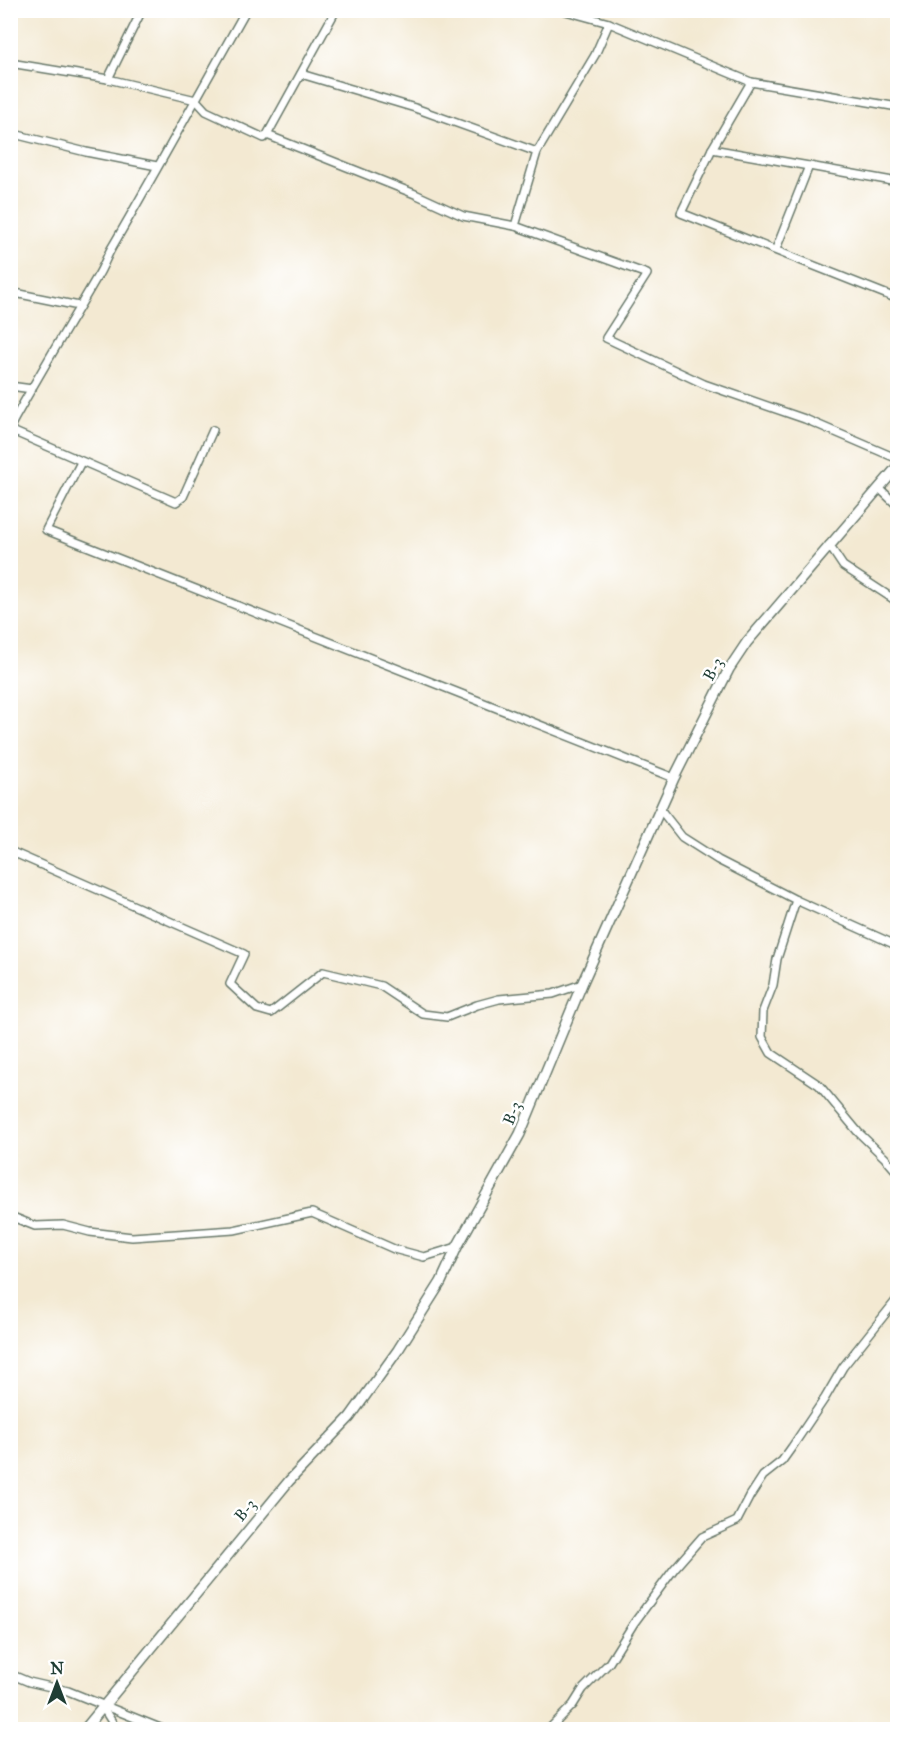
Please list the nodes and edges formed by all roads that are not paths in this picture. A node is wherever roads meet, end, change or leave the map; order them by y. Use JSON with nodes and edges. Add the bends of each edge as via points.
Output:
{"nodes":[{"id":1,"x":142,"y":10,"type":"edge"},
{"id":2,"x":246,"y":10,"type":"edge"},
{"id":3,"x":336,"y":10,"type":"edge"},
{"id":4,"x":562,"y":10,"type":"edge"},
{"id":5,"x":609,"y":23,"type":"junction"},
{"id":6,"x":10,"y":63,"type":"edge"},
{"id":7,"x":301,"y":74,"type":"junction"},
{"id":8,"x":108,"y":79,"type":"junction"},
{"id":9,"x":751,"y":82,"type":"junction"},
{"id":10,"x":196,"y":100,"type":"junction"},
{"id":11,"x":897,"y":107,"type":"edge"},
{"id":12,"x":10,"y":134,"type":"edge"},
{"id":13,"x":267,"y":135,"type":"junction"},
{"id":14,"x":712,"y":149,"type":"junction"},
{"id":15,"x":537,"y":152,"type":"junction"},
{"id":16,"x":158,"y":166,"type":"junction"},
{"id":17,"x":809,"y":166,"type":"junction"},
{"id":18,"x":897,"y":182,"type":"edge"},
{"id":19,"x":515,"y":226,"type":"junction"},
{"id":20,"x":776,"y":249,"type":"junction"},
{"id":21,"x":10,"y":292,"type":"edge"},
{"id":22,"x":897,"y":299,"type":"edge"},
{"id":23,"x":79,"y":306,"type":"junction"},
{"id":24,"x":10,"y":386,"type":"edge"},
{"id":25,"x":32,"y":388,"type":"junction"},
{"id":26,"x":10,"y":429,"type":"edge"},
{"id":27,"x":213,"y":430,"type":"dead end"},
{"id":28,"x":897,"y":459,"type":"edge"},
{"id":29,"x":81,"y":462,"type":"junction"},
{"id":30,"x":897,"y":466,"type":"edge"},
{"id":31,"x":879,"y":488,"type":"junction"},
{"id":32,"x":897,"y":506,"type":"edge"},
{"id":33,"x":829,"y":545,"type":"junction"},
{"id":34,"x":897,"y":602,"type":"edge"},
{"id":35,"x":674,"y":778,"type":"junction"},
{"id":36,"x":660,"y":809,"type":"junction"},
{"id":37,"x":10,"y":850,"type":"edge"},
{"id":38,"x":796,"y":900,"type":"junction"},
{"id":39,"x":897,"y":946,"type":"edge"},
{"id":40,"x":582,"y":984,"type":"junction"},
{"id":41,"x":897,"y":1173,"type":"edge"},
{"id":42,"x":10,"y":1216,"type":"edge"},
{"id":43,"x":457,"y":1247,"type":"junction"},
{"id":44,"x":897,"y":1298,"type":"edge"},
{"id":45,"x":10,"y":1674,"type":"edge"},
{"id":46,"x":102,"y":1706,"type":"junction"},
{"id":47,"x":84,"y":1730,"type":"edge"},
{"id":48,"x":117,"y":1730,"type":"edge"},
{"id":49,"x":165,"y":1730,"type":"edge"},
{"id":50,"x":549,"y":1730,"type":"edge"}],
"edges":[{"from":1,"to":8,"type":"street"},
{"from":2,"to":10,"type":"street"},
{"from":3,"to":7,"type":"street"},
{"from":4,"to":5,"type":"street"},
{"from":5,"to":9,"type":"street"},
{"from":5,"to":15,"type":"street","via":[[595,55]]},
{"from":6,"to":8,"type":"street"},
{"from":7,"to":13,"type":"street"},
{"from":7,"to":15,"type":"street","via":[[415,108]]},
{"from":8,"to":10,"type":"street"},
{"from":9,"to":11,"type":"street"},
{"from":9,"to":14,"type":"street"},
{"from":10,"to":13,"type":"street","via":[[206,111],[264,138]]},
{"from":10,"to":16,"type":"street"},
{"from":12,"to":16,"type":"street"},
{"from":13,"to":19,"type":"street","via":[[463,216]]},
{"from":14,"to":17,"type":"street"},
{"from":14,"to":20,"type":"street","via":[[681,213]]},
{"from":15,"to":19,"type":"street"},
{"from":16,"to":23,"type":"street"},
{"from":17,"to":18,"type":"street"},
{"from":17,"to":20,"type":"street"},
{"from":19,"to":28,"type":"street","via":[[647,274],[606,338],[705,384],[805,419]]},
{"from":20,"to":22,"type":"street"},
{"from":21,"to":23,"type":"street"},
{"from":23,"to":25,"type":"street"},
{"from":24,"to":25,"type":"street"},
{"from":25,"to":26,"type":"street"},
{"from":26,"to":29,"type":"street"},
{"from":27,"to":29,"type":"street","via":[[183,497],[176,501]]},
{"from":29,"to":35,"type":"street","via":[[46,530]]},
{"from":30,"to":31,"type":"main road","name":"B-3"},
{"from":31,"to":32,"type":"street"},
{"from":31,"to":33,"type":"main road","name":"B-3"},
{"from":33,"to":34,"type":"street","via":[[843,566]]},
{"from":33,"to":35,"type":"main road","name":"B-3","via":[[729,669]]},
{"from":35,"to":36,"type":"main road","name":"B-3"},
{"from":36,"to":38,"type":"street","via":[[682,837]]},
{"from":36,"to":40,"type":"main road","name":"B-3"},
{"from":37,"to":40,"type":"street","via":[[244,954],[230,984],[257,1009],[271,1013],[323,972],[381,986],[423,1014],[447,1017],[499,999],[553,994]]},
{"from":38,"to":39,"type":"street"},
{"from":38,"to":41,"type":"street","via":[[763,1011],[762,1037],[771,1053],[819,1084]]},
{"from":40,"to":43,"type":"main road","name":"B-3","via":[[520,1134]]},
{"from":42,"to":43,"type":"street","via":[[35,1226],[63,1225],[132,1237],[234,1230],[312,1214],[394,1249],[424,1257]]},
{"from":43,"to":46,"type":"main road","name":"B-3","via":[[441,1282],[350,1417],[289,1481]]},
{"from":44,"to":50,"type":"street","via":[[843,1367],[787,1454],[763,1476],[737,1521],[702,1537],[634,1623],[609,1663]]},
{"from":45,"to":46,"type":"street"},
{"from":46,"to":47,"type":"main road","name":"B-3"},
{"from":46,"to":48,"type":"street"},
{"from":46,"to":49,"type":"street"}]}
